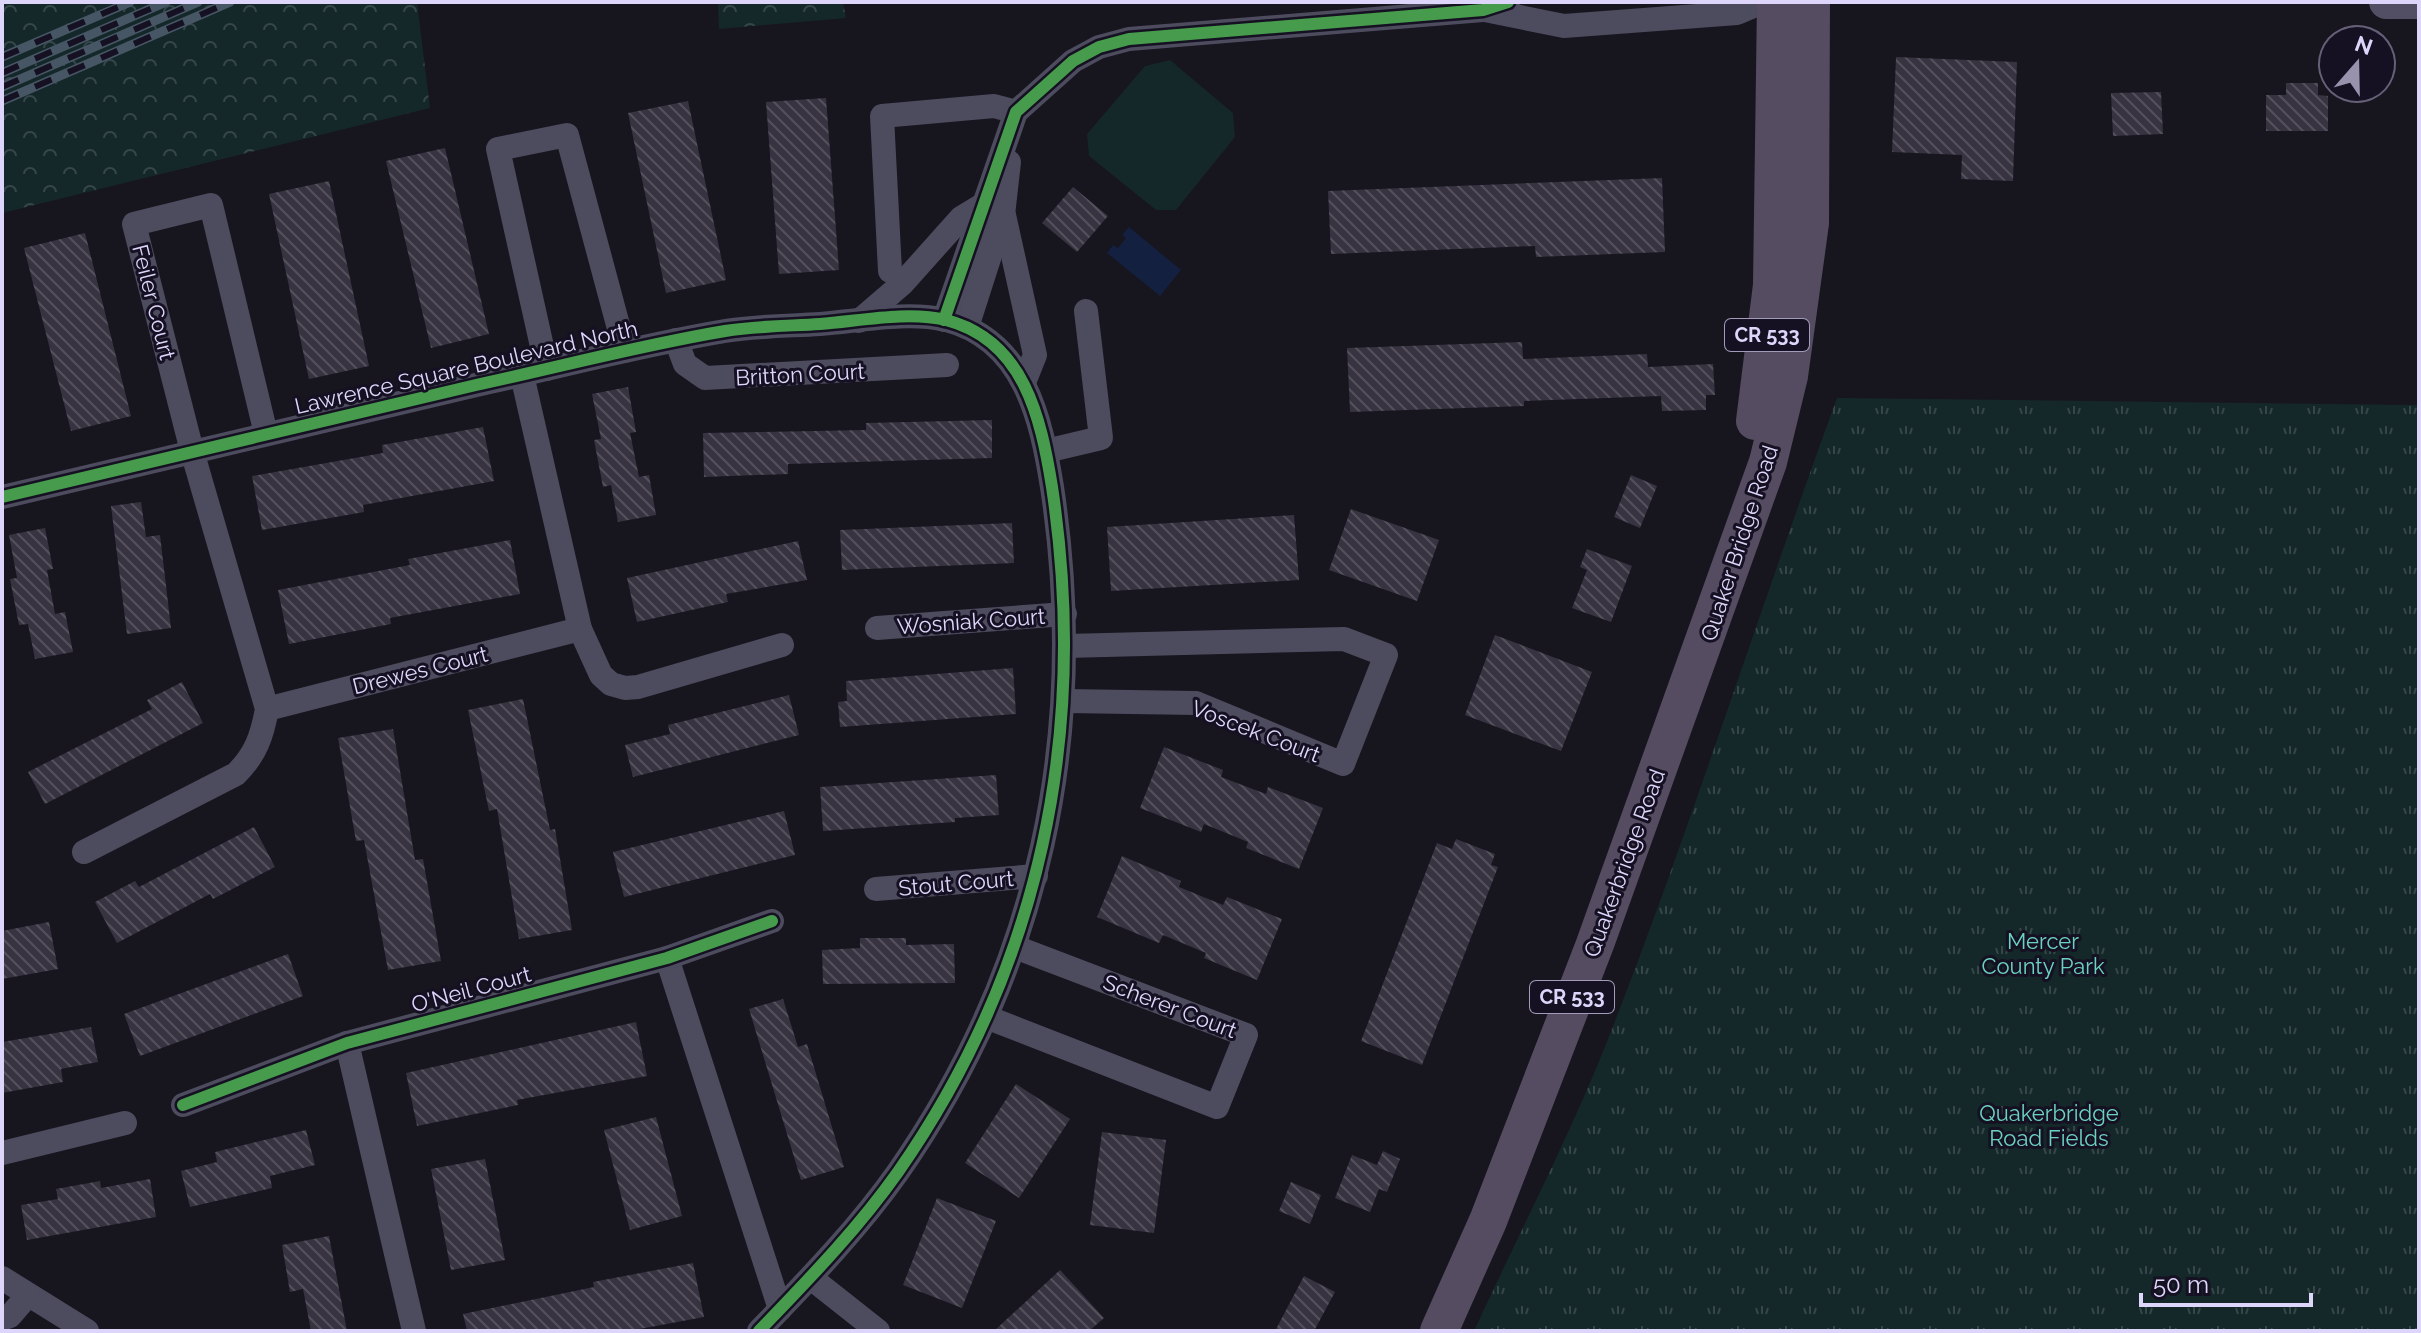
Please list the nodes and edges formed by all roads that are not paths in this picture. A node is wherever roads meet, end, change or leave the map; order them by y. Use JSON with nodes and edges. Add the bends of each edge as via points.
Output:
{"nodes":[{"id":1,"x":1508,"y":2,"type":"edge"},
{"id":2,"x":1763,"y":2,"type":"edge"},
{"id":3,"x":1776,"y":2,"type":"edge"},
{"id":4,"x":1811,"y":2,"type":"edge"},
{"id":5,"x":2386,"y":2,"type":"edge"},
{"id":6,"x":2419,"y":2,"type":"edge"},
{"id":7,"x":1483,"y":10,"type":"junction"},
{"id":8,"x":1016,"y":112,"type":"junction"},
{"id":9,"x":994,"y":207,"type":"junction"},
{"id":10,"x":890,"y":271,"type":"dead end"},
{"id":11,"x":1086,"y":311,"type":"dead end"},
{"id":12,"x":859,"y":321,"type":"junction"},
{"id":13,"x":956,"y":324,"type":"junction"},
{"id":14,"x":676,"y":340,"type":"junction"},
{"id":15,"x":625,"y":351,"type":"junction"},
{"id":16,"x":947,"y":365,"type":"dead end"},
{"id":17,"x":547,"y":369,"type":"junction"},
{"id":18,"x":522,"y":375,"type":"junction"},
{"id":19,"x":1025,"y":380,"type":"junction"},
{"id":20,"x":266,"y":434,"type":"junction"},
{"id":21,"x":192,"y":451,"type":"junction"},
{"id":22,"x":1046,"y":451,"type":"junction"},
{"id":23,"x":2,"y":497,"type":"edge"},
{"id":24,"x":1065,"y":614,"type":"junction"},
{"id":25,"x":877,"y":628,"type":"dead end"},
{"id":26,"x":580,"y":629,"type":"junction"},
{"id":27,"x":782,"y":645,"type":"dead end"},
{"id":28,"x":1066,"y":646,"type":"junction"},
{"id":29,"x":1699,"y":661,"type":"junction"},
{"id":30,"x":1065,"y":701,"type":"junction"},
{"id":31,"x":267,"y":709,"type":"junction"},
{"id":32,"x":84,"y":852,"type":"dead end"},
{"id":33,"x":1036,"y":876,"type":"junction"},
{"id":34,"x":876,"y":889,"type":"dead end"},
{"id":35,"x":772,"y":921,"type":"dead end"},
{"id":36,"x":1015,"y":947,"type":"junction"},
{"id":37,"x":667,"y":958,"type":"junction"},
{"id":38,"x":986,"y":1017,"type":"junction"},
{"id":39,"x":347,"y":1043,"type":"junction"},
{"id":40,"x":183,"y":1105,"type":"dead end"},
{"id":41,"x":125,"y":1123,"type":"dead end"},
{"id":42,"x":2,"y":1153,"type":"edge"},
{"id":43,"x":2,"y":1278,"type":"edge"},
{"id":44,"x":811,"y":1278,"type":"junction"},
{"id":45,"x":28,"y":1295,"type":"junction"},
{"id":46,"x":780,"y":1309,"type":"junction"},
{"id":47,"x":2,"y":1319,"type":"edge"},
{"id":48,"x":87,"y":1331,"type":"edge"},
{"id":49,"x":414,"y":1331,"type":"edge"},
{"id":50,"x":759,"y":1331,"type":"edge"},
{"id":51,"x":878,"y":1331,"type":"edge"},
{"id":52,"x":1439,"y":1331,"type":"edge"}],
"edges":[{"from":1,"to":7,"type":"street"},
{"from":2,"to":7,"type":"street","via":[[1737,13],[1564,26]]},
{"from":3,"to":29,"type":"main road","name":"Quaker Bridge Road","number":"CR 533","via":[[1776,212],[1761,383],[1731,553]]},
{"from":4,"to":29,"type":"main road","name":"Quaker Bridge Road","number":"CR 533","via":[[1810,223],[1791,363],[1768,462]]},
{"from":5,"to":6,"type":"main road"},
{"from":7,"to":8,"type":"street","via":[[1129,39],[1073,61]]},
{"from":8,"to":9,"type":"street"},
{"from":8,"to":10,"type":"street","via":[[994,106],[882,116]]},
{"from":9,"to":12,"type":"street","via":[[961,218],[902,284]]},
{"from":9,"to":13,"type":"street"},
{"from":9,"to":19,"type":"street","via":[[1035,355]]},
{"from":11,"to":22,"type":"street","via":[[1101,438]]},
{"from":12,"to":13,"type":"street","name":"Lawrence Square Boulevard North","via":[[917,317]]},
{"from":12,"to":14,"type":"street","name":"Lawrence Square Boulevard North","via":[[732,330]]},
{"from":13,"to":19,"type":"street","via":[[1010,358]]},
{"from":14,"to":15,"type":"street","name":"Lawrence Square Boulevard North"},
{"from":14,"to":16,"type":"street","name":"Britton Court","via":[[685,364],[705,378]]},
{"from":15,"to":17,"type":"street","name":"Lawrence Square Boulevard North"},
{"from":15,"to":17,"type":"street","via":[[567,135],[498,149]]},
{"from":17,"to":18,"type":"street","name":"Lawrence Square Boulevard North"},
{"from":18,"to":20,"type":"street","name":"Lawrence Square Boulevard North"},
{"from":18,"to":26,"type":"street"},
{"from":19,"to":22,"type":"street"},
{"from":20,"to":21,"type":"street","name":"Lawrence Square Boulevard North"},
{"from":20,"to":21,"type":"street","name":"Feiler Court","via":[[211,205],[134,224]]},
{"from":21,"to":23,"type":"street","name":"Lawrence Square Boulevard North"},
{"from":21,"to":31,"type":"street"},
{"from":22,"to":24,"type":"street"},
{"from":24,"to":25,"type":"street","name":"Wosniak Court"},
{"from":24,"to":28,"type":"street"},
{"from":26,"to":27,"type":"street","via":[[601,675],[625,688]]},
{"from":26,"to":31,"type":"street","name":"Drewes Court"},
{"from":28,"to":30,"type":"street"},
{"from":28,"to":30,"type":"street","name":"Voscek Court","via":[[1344,639],[1386,655],[1343,764],[1196,703]]},
{"from":29,"to":52,"type":"main road","name":"Quakerbridge Road","number":"CR 533","via":[[1488,1221]]},
{"from":30,"to":33,"type":"street"},
{"from":31,"to":32,"type":"street","via":[[261,739],[236,774]]},
{"from":33,"to":34,"type":"street","name":"Stout Court"},
{"from":33,"to":36,"type":"street"},
{"from":35,"to":37,"type":"street","name":"O'Neil Court"},
{"from":36,"to":38,"type":"street"},
{"from":36,"to":38,"type":"street","name":"Scherer Court","via":[[1246,1035],[1217,1107]]},
{"from":37,"to":39,"type":"street","name":"O'Neil Court"},
{"from":37,"to":46,"type":"street"},
{"from":38,"to":44,"type":"street","via":[[898,1171]]},
{"from":39,"to":40,"type":"street","name":"O'Neil Court"},
{"from":39,"to":49,"type":"street"},
{"from":41,"to":42,"type":"street"},
{"from":43,"to":45,"type":"street"},
{"from":44,"to":46,"type":"street"},
{"from":44,"to":51,"type":"street"},
{"from":45,"to":47,"type":"street"},
{"from":45,"to":48,"type":"street"},
{"from":46,"to":50,"type":"street"}]}
